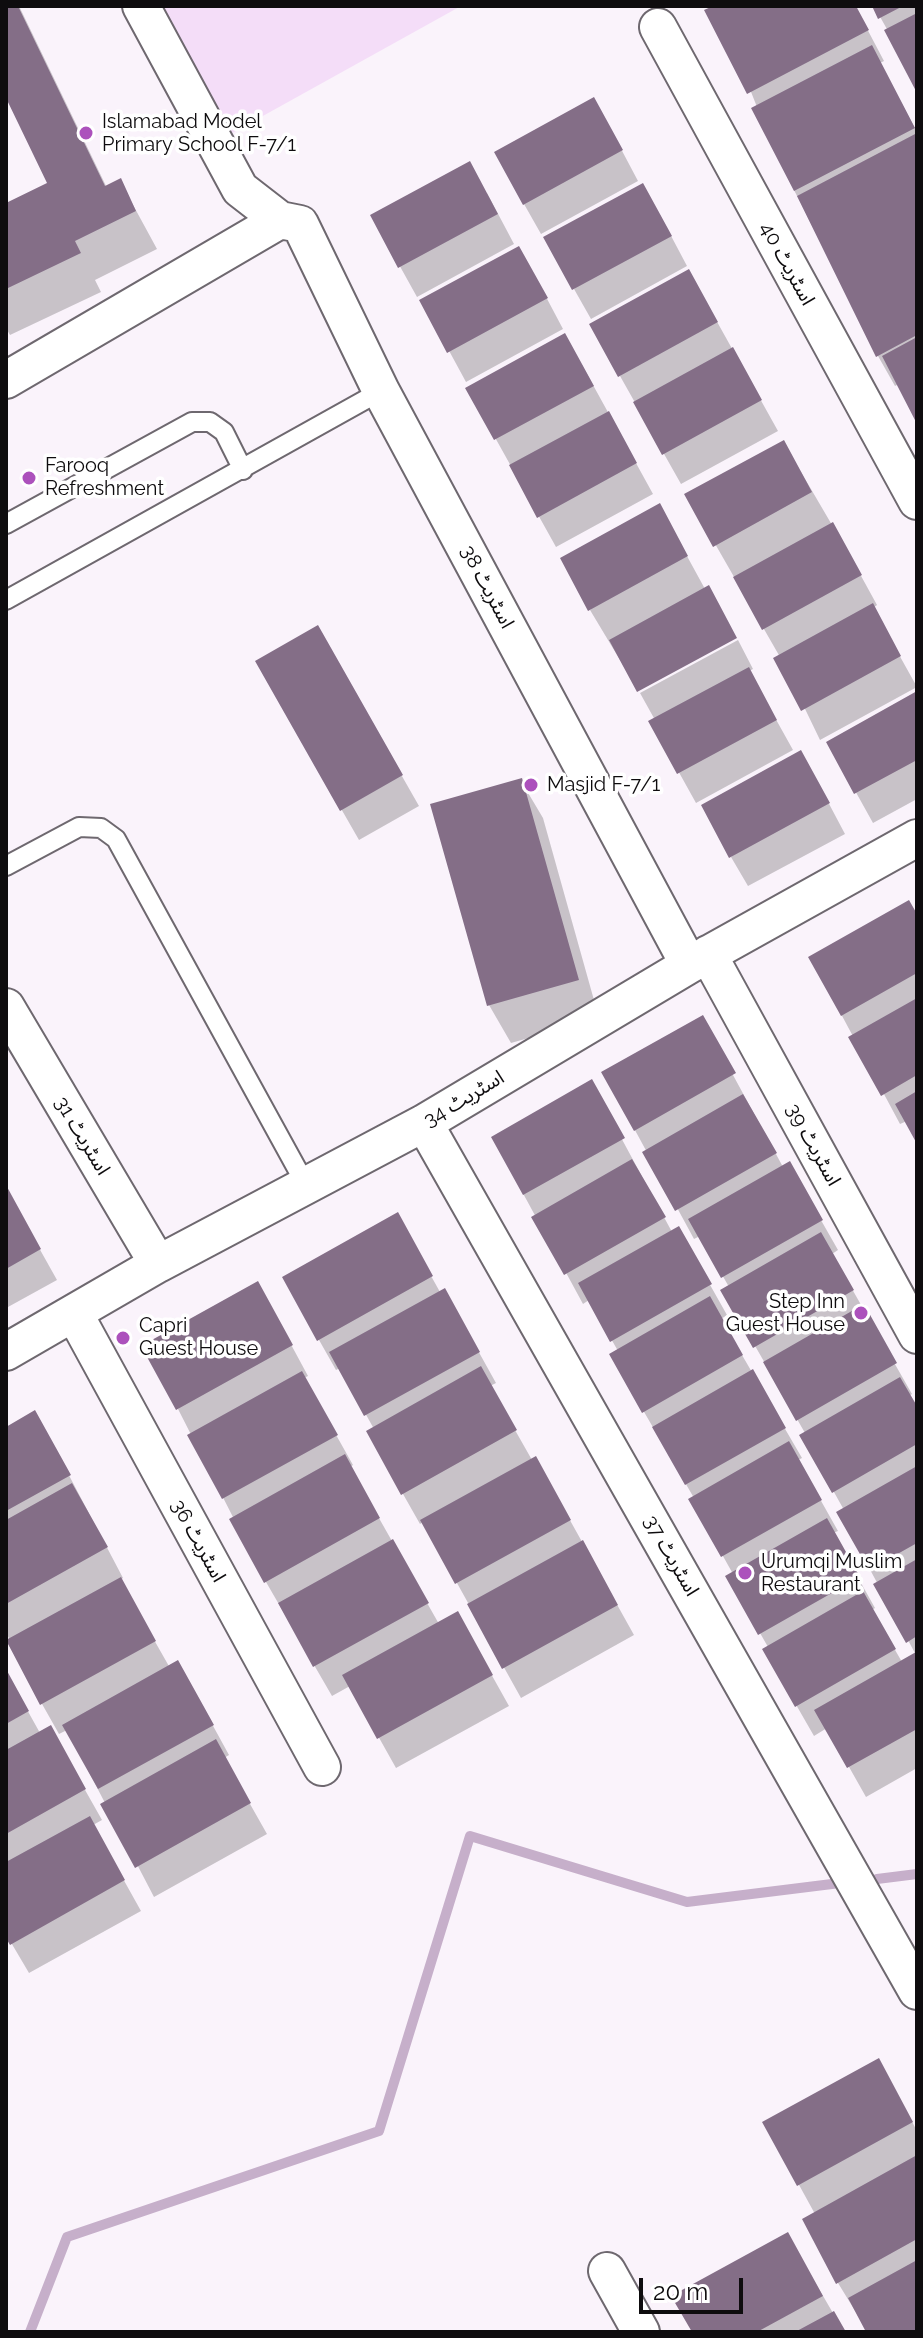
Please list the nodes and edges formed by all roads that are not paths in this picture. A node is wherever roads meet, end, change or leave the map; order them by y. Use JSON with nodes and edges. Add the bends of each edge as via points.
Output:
{"nodes":[{"id":1,"x":141,"y":6,"type":"edge"},
{"id":2,"x":658,"y":27,"type":"dead end"},
{"id":3,"x":280,"y":220,"type":"junction"},
{"id":4,"x":6,"y":380,"type":"edge"},
{"id":5,"x":381,"y":391,"type":"junction"},
{"id":6,"x":243,"y":470,"type":"junction"},
{"id":7,"x":917,"y":501,"type":"edge"},
{"id":8,"x":6,"y":524,"type":"edge"},
{"id":9,"x":6,"y":600,"type":"edge"},
{"id":10,"x":917,"y":838,"type":"edge"},
{"id":11,"x":6,"y":866,"type":"edge"},
{"id":12,"x":699,"y":960,"type":"junction"},
{"id":13,"x":6,"y":1007,"type":"edge"},
{"id":14,"x":424,"y":1123,"type":"junction"},
{"id":15,"x":307,"y":1187,"type":"junction"},
{"id":16,"x":158,"y":1264,"type":"junction"},
{"id":17,"x":75,"y":1315,"type":"junction"},
{"id":18,"x":917,"y":1335,"type":"edge"},
{"id":19,"x":6,"y":1352,"type":"edge"},
{"id":20,"x":322,"y":1767,"type":"dead end"},
{"id":21,"x":917,"y":1991,"type":"edge"},
{"id":22,"x":607,"y":2271,"type":"dead end"},
{"id":23,"x":641,"y":2332,"type":"edge"}],
"edges":[{"from":1,"to":3,"type":"street","via":[[240,189]]},
{"from":2,"to":7,"type":"street","name":"اسٹریٹ 40"},
{"from":3,"to":4,"type":"street"},
{"from":3,"to":5,"type":"street","name":"اسٹریٹ 38","via":[[300,224]]},
{"from":5,"to":6,"type":"lane"},
{"from":5,"to":12,"type":"street","name":"اسٹریٹ 38"},
{"from":6,"to":8,"type":"lane","via":[[224,432],[210,422],[192,422]]},
{"from":6,"to":9,"type":"lane"},
{"from":10,"to":12,"type":"street","name":"اسٹریٹ 34"},
{"from":11,"to":15,"type":"lane","via":[[79,827],[101,828],[116,839]]},
{"from":12,"to":14,"type":"street","name":"اسٹریٹ 34"},
{"from":12,"to":18,"type":"street","name":"اسٹریٹ 39"},
{"from":13,"to":16,"type":"street","name":"اسٹریٹ 31"},
{"from":14,"to":15,"type":"street","name":"اسٹریٹ 34"},
{"from":14,"to":21,"type":"street","name":"اسٹریٹ 37"},
{"from":15,"to":16,"type":"street","name":"اسٹریٹ 34"},
{"from":16,"to":17,"type":"street","name":"اسٹریٹ 34"},
{"from":17,"to":19,"type":"street","name":"اسٹریٹ 34"},
{"from":17,"to":20,"type":"street","name":"اسٹریٹ 36"},
{"from":22,"to":23,"type":"street"}]}
